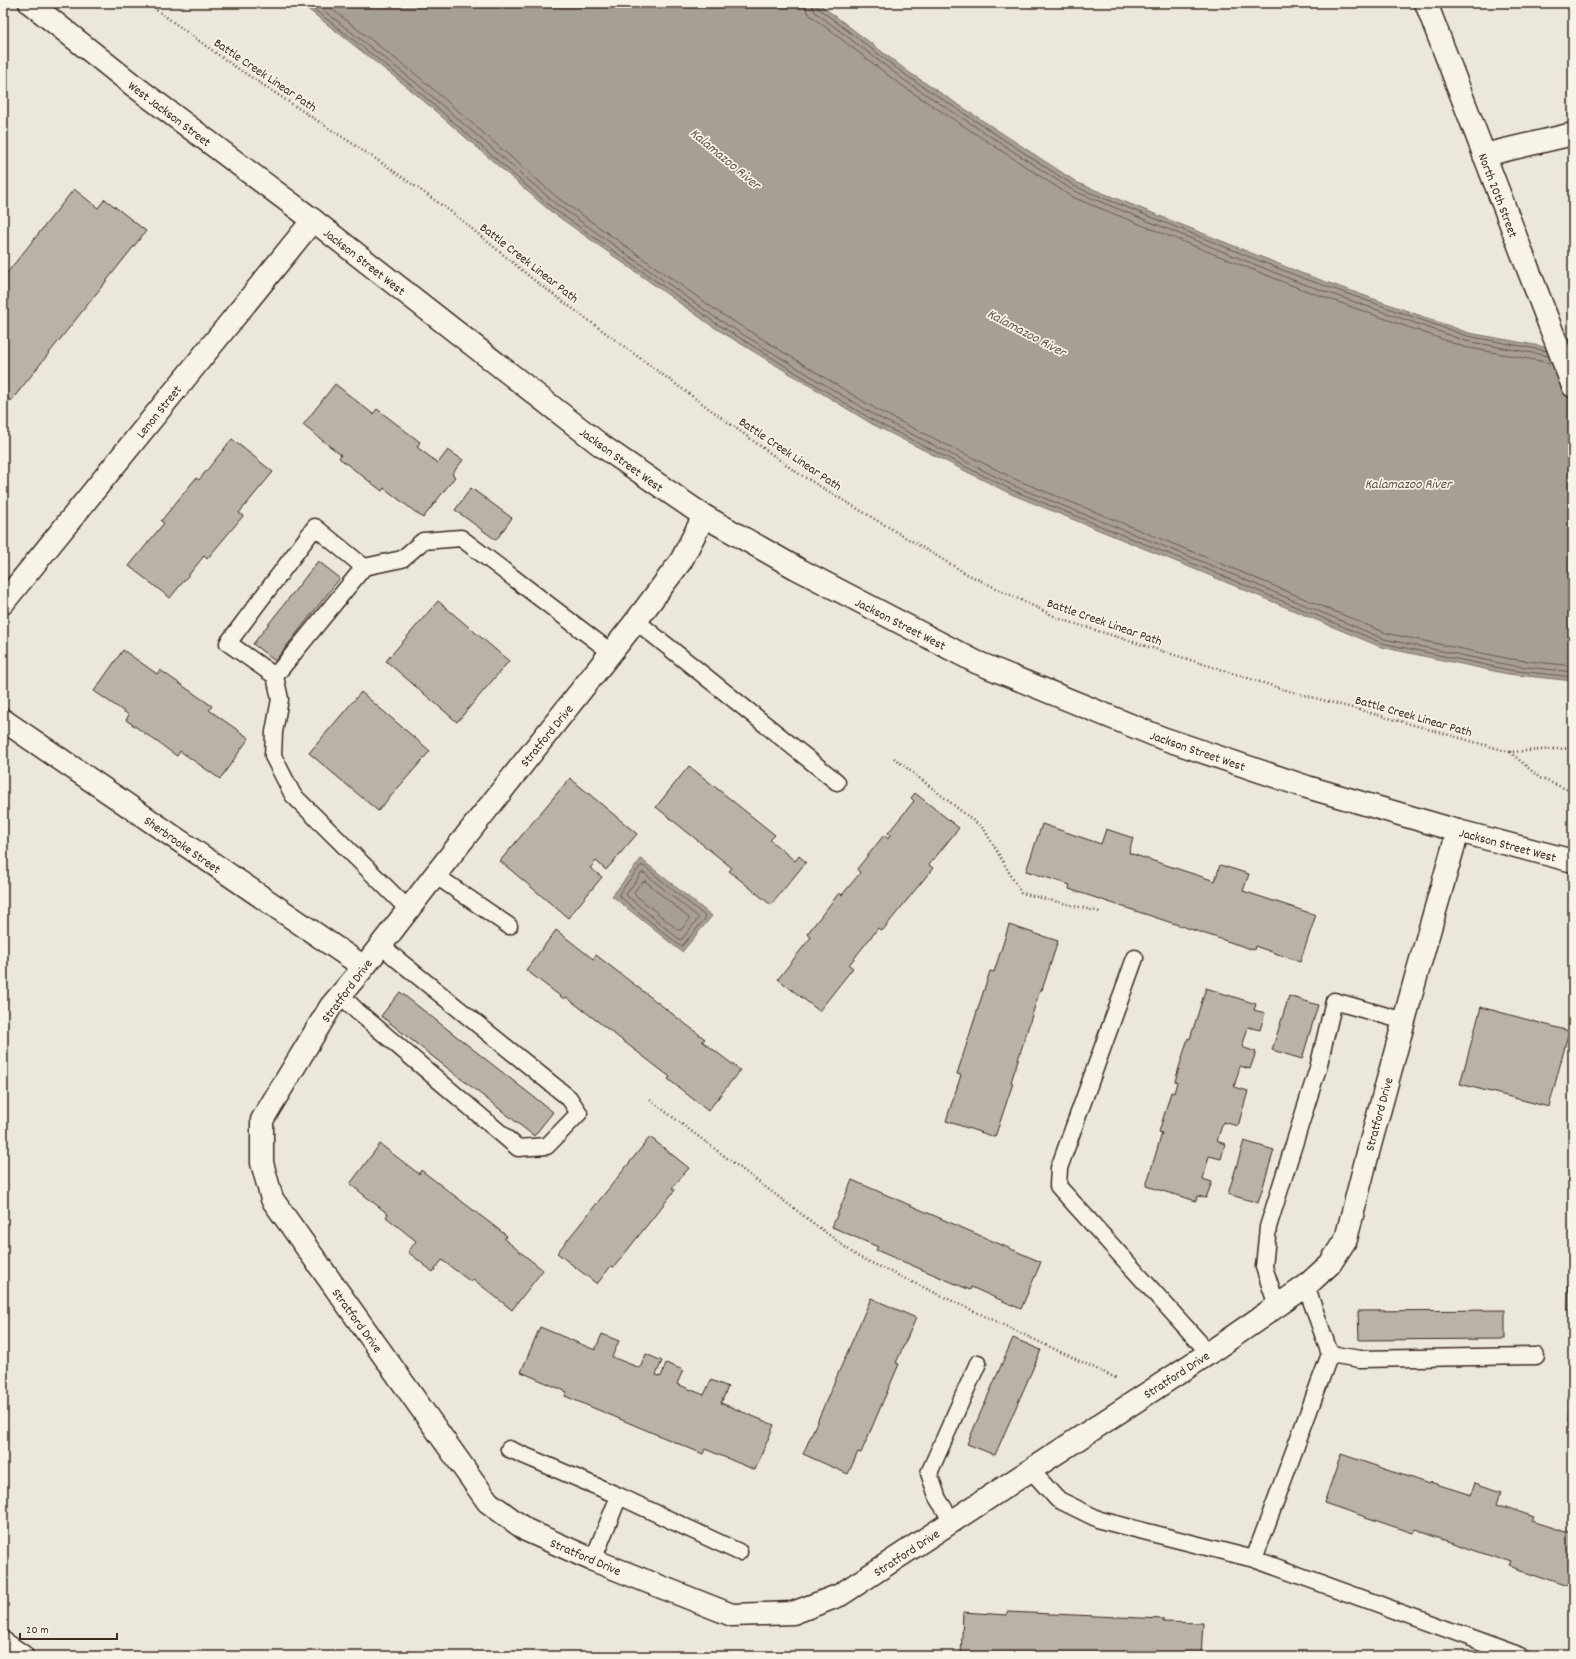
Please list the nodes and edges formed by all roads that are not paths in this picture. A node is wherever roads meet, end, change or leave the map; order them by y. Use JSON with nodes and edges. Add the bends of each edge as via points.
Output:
{"nodes":[{"id":1,"x":30,"y":3,"type":"edge"},
{"id":2,"x":1426,"y":3,"type":"edge"},
{"id":3,"x":1573,"y":134,"type":"edge"},
{"id":4,"x":1484,"y":155,"type":"junction"},
{"id":5,"x":313,"y":220,"type":"junction"},
{"id":6,"x":1573,"y":386,"type":"edge"},
{"id":7,"x":704,"y":516,"type":"junction"},
{"id":8,"x":364,"y":567,"type":"junction"},
{"id":9,"x":3,"y":603,"type":"edge"},
{"id":10,"x":636,"y":621,"type":"junction"},
{"id":11,"x":612,"y":653,"type":"junction"},
{"id":12,"x":275,"y":676,"type":"junction"},
{"id":13,"x":3,"y":720,"type":"edge"},
{"id":14,"x":837,"y":782,"type":"dead end"},
{"id":15,"x":1458,"y":831,"type":"junction"},
{"id":16,"x":1573,"y":861,"type":"edge"},
{"id":17,"x":435,"y":875,"type":"junction"},
{"id":18,"x":408,"y":909,"type":"junction"},
{"id":19,"x":509,"y":926,"type":"dead end"},
{"id":20,"x":380,"y":944,"type":"junction"},
{"id":21,"x":1135,"y":958,"type":"dead end"},
{"id":22,"x":364,"y":967,"type":"junction"},
{"id":23,"x":341,"y":995,"type":"junction"},
{"id":24,"x":1404,"y":1021,"type":"junction"},
{"id":25,"x":1306,"y":1286,"type":"junction"},
{"id":26,"x":1277,"y":1306,"type":"junction"},
{"id":27,"x":1209,"y":1353,"type":"junction"},
{"id":28,"x":1330,"y":1354,"type":"junction"},
{"id":29,"x":1536,"y":1356,"type":"dead end"},
{"id":30,"x":978,"y":1363,"type":"dead end"},
{"id":31,"x":509,"y":1449,"type":"dead end"},
{"id":32,"x":1030,"y":1469,"type":"junction"},
{"id":33,"x":618,"y":1496,"type":"junction"},
{"id":34,"x":952,"y":1522,"type":"junction"},
{"id":35,"x":739,"y":1552,"type":"dead end"},
{"id":36,"x":1254,"y":1559,"type":"junction"},
{"id":37,"x":593,"y":1560,"type":"junction"},
{"id":38,"x":3,"y":1643,"type":"edge"},
{"id":39,"x":22,"y":1656,"type":"edge"},
{"id":40,"x":1521,"y":1656,"type":"edge"}],
"edges":[{"from":1,"to":5,"type":"main road","name":"West Jackson Street","via":[[133,85]]},
{"from":2,"to":4,"type":"main road","name":"North 20th Street"},
{"from":3,"to":4,"type":"main road"},
{"from":4,"to":6,"type":"main road","name":"North 20th Street"},
{"from":5,"to":7,"type":"main road","name":"Jackson Street West","via":[[602,446]]},
{"from":5,"to":9,"type":"main road","name":"Lenon Street"},
{"from":7,"to":10,"type":"main road","name":"Stratford Drive","via":[[681,561]]},
{"from":7,"to":15,"type":"main road","name":"Jackson Street West","via":[[796,568],[983,665],[1162,738],[1307,787]]},
{"from":8,"to":11,"type":"lane","via":[[402,559],[423,541],[461,538]]},
{"from":8,"to":12,"type":"lane"},
{"from":8,"to":12,"type":"lane","via":[[316,527],[228,642]]},
{"from":10,"to":11,"type":"main road","name":"Stratford Drive"},
{"from":10,"to":14,"type":"lane"},
{"from":11,"to":17,"type":"main road","name":"Stratford Drive"},
{"from":12,"to":18,"type":"lane","via":[[280,699],[273,756],[293,795]]},
{"from":13,"to":22,"type":"main road","name":"Sherbrooke Street"},
{"from":15,"to":16,"type":"main road","name":"Jackson Street West"},
{"from":15,"to":24,"type":"main road","name":"Stratford Drive"},
{"from":17,"to":18,"type":"main road","name":"Stratford Drive"},
{"from":17,"to":19,"type":"lane"},
{"from":18,"to":20,"type":"main road","name":"Stratford Drive"},
{"from":20,"to":22,"type":"main road","name":"Stratford Drive"},
{"from":20,"to":23,"type":"lane","via":[[569,1098],[579,1113],[547,1146],[518,1148]]},
{"from":21,"to":27,"type":"lane","via":[[1059,1168],[1058,1186]]},
{"from":22,"to":23,"type":"main road","name":"Stratford Drive"},
{"from":23,"to":37,"type":"main road","name":"Stratford Drive","via":[[331,1006],[262,1120],[262,1163],[272,1199],[488,1502],[526,1530]]},
{"from":24,"to":25,"type":"main road","name":"Stratford Drive","via":[[1346,1239],[1330,1264]]},
{"from":24,"to":26,"type":"lane","via":[[1334,1001],[1318,1068],[1268,1227],[1264,1267]]},
{"from":25,"to":26,"type":"main road","name":"Stratford Drive"},
{"from":25,"to":28,"type":"lane"},
{"from":26,"to":27,"type":"main road","name":"Stratford Drive"},
{"from":27,"to":32,"type":"main road","name":"Stratford Drive"},
{"from":28,"to":29,"type":"lane","via":[[1360,1359]]},
{"from":28,"to":36,"type":"lane"},
{"from":30,"to":34,"type":"lane","via":[[929,1473],[938,1499]]},
{"from":31,"to":33,"type":"lane"},
{"from":32,"to":34,"type":"main road","name":"Stratford Drive"},
{"from":32,"to":36,"type":"lane","via":[[1058,1499],[1100,1520]]},
{"from":33,"to":35,"type":"lane"},
{"from":33,"to":37,"type":"lane"},
{"from":34,"to":37,"type":"main road","name":"Stratford Drive","via":[[840,1595],[793,1613],[732,1616]]},
{"from":36,"to":40,"type":"lane"},
{"from":38,"to":39,"type":"main road"}]}
